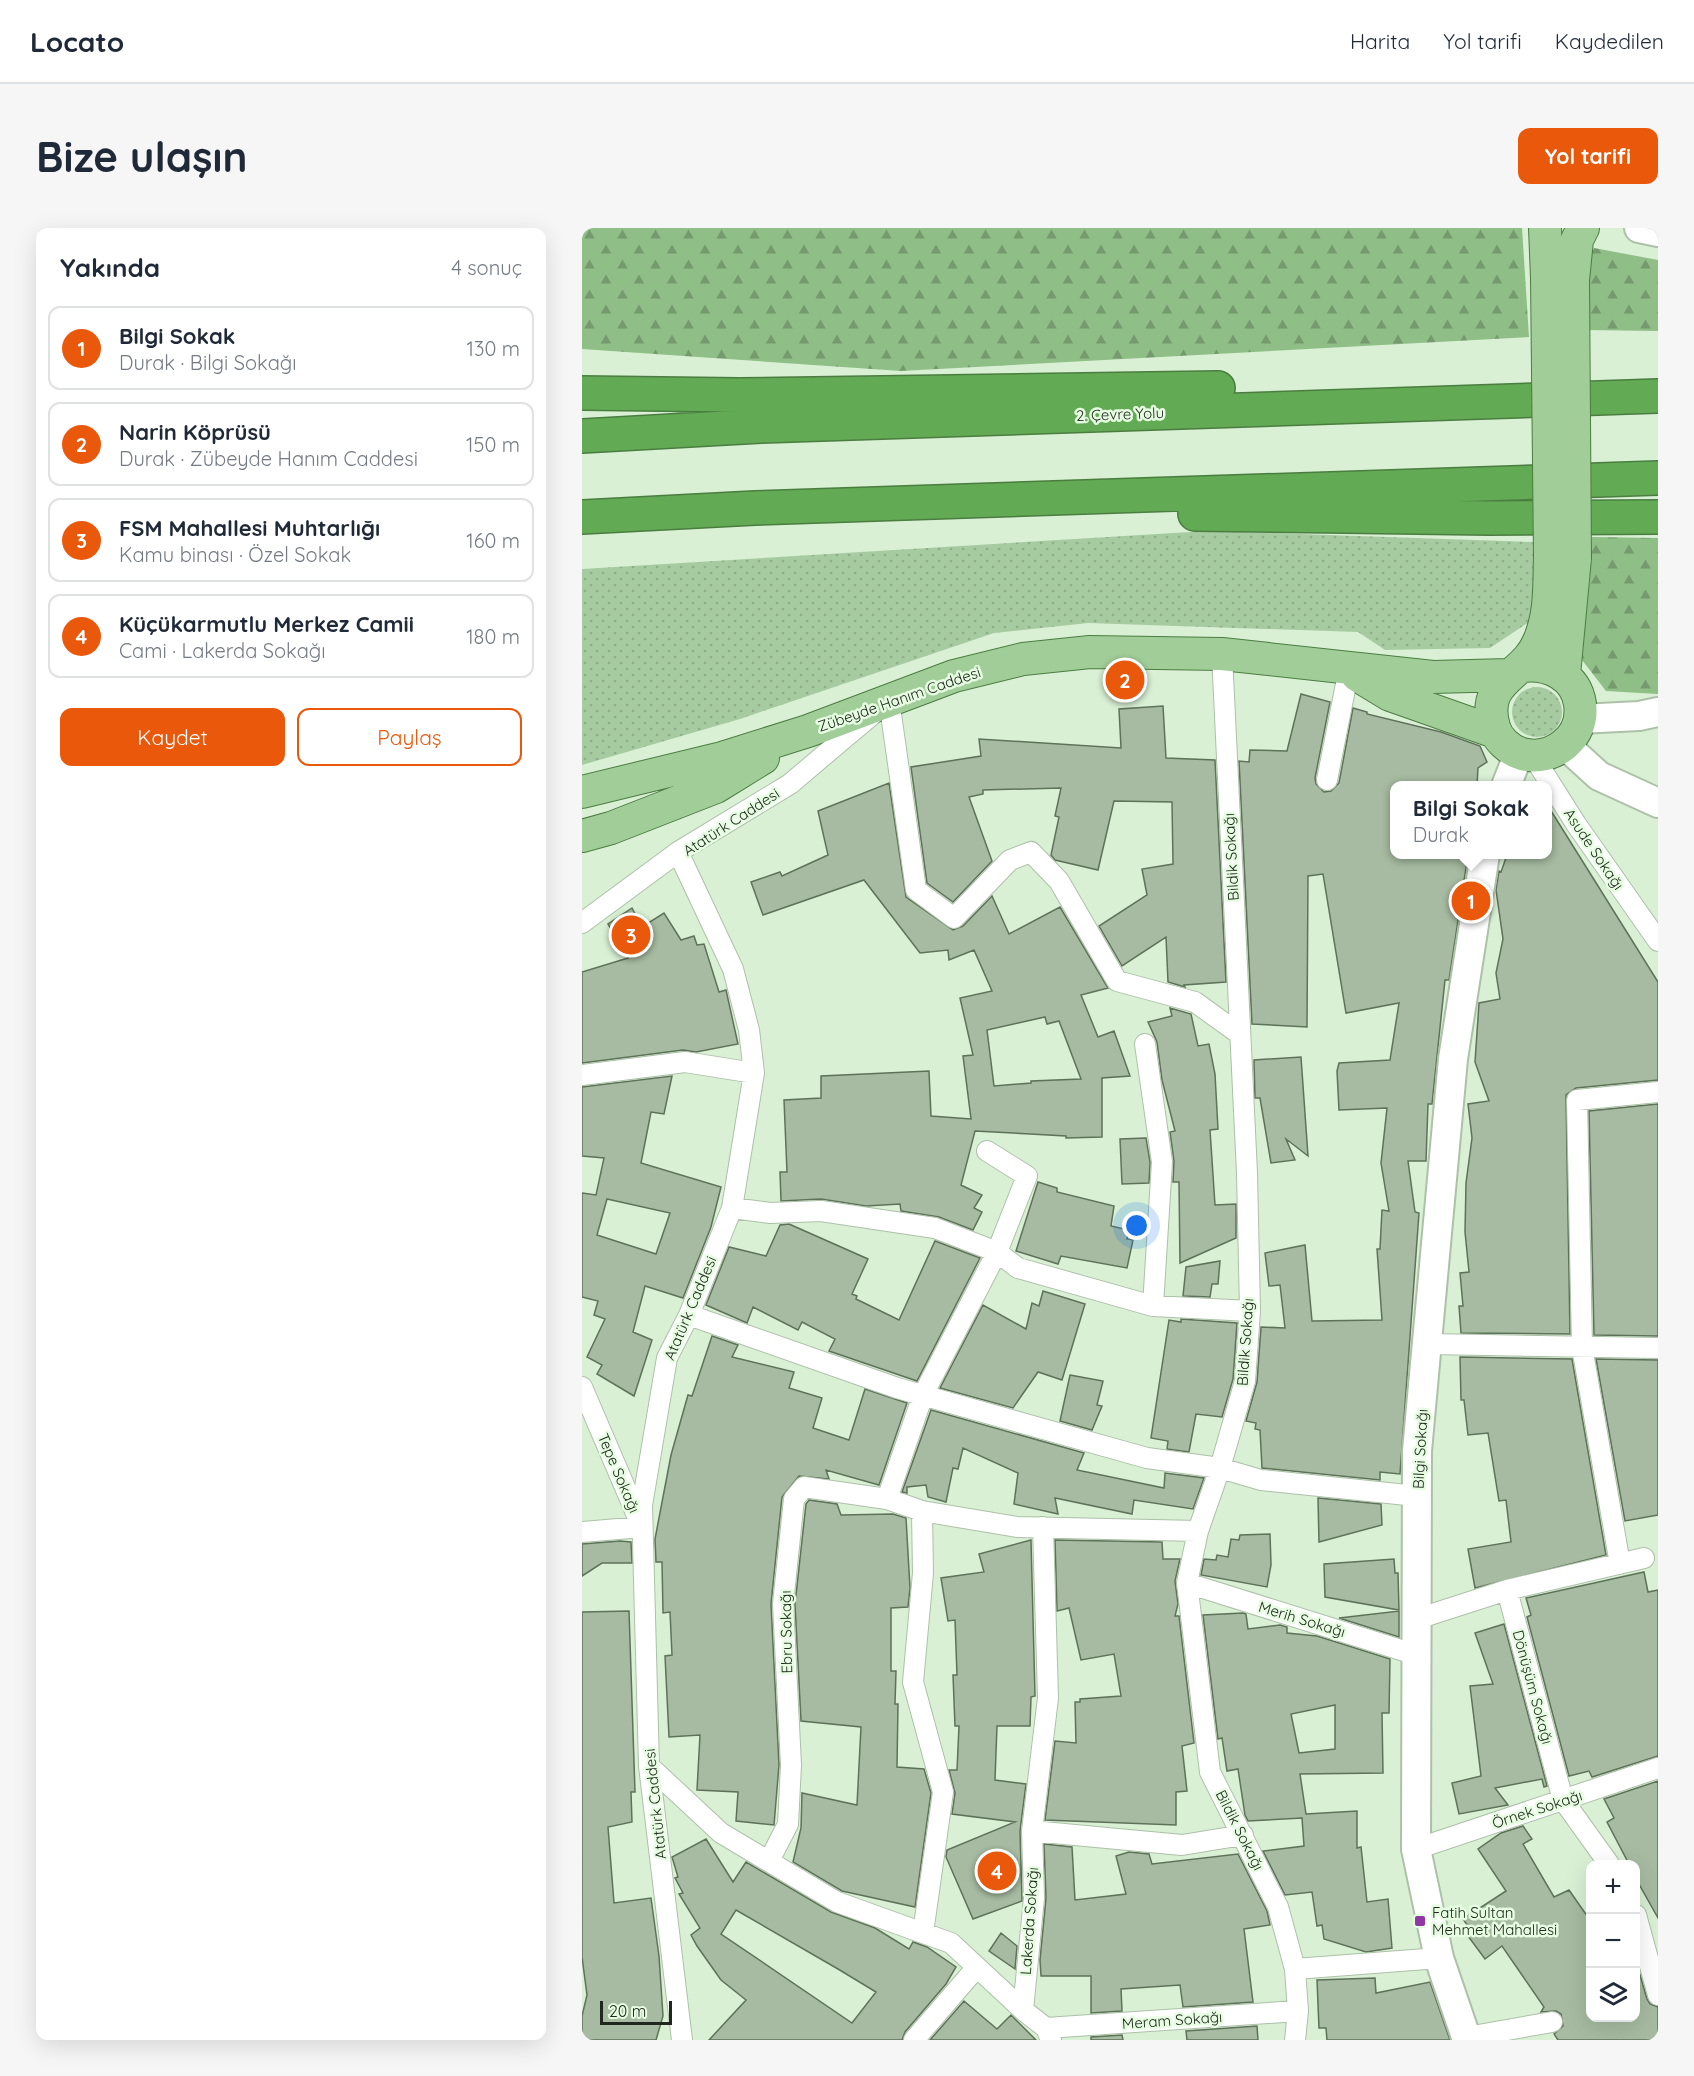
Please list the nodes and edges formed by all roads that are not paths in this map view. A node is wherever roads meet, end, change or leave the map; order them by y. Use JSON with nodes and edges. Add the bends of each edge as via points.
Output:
{"nodes":[{"id":1,"x":1545,"y":228,"type":"edge"},
{"id":2,"x":1583,"y":228,"type":"edge"},
{"id":3,"x":1639,"y":228,"type":"edge"},
{"id":4,"x":1658,"y":232,"type":"edge"},
{"id":5,"x":1560,"y":279,"type":"junction"},
{"id":6,"x":582,"y":393,"type":"edge"},
{"id":7,"x":1658,"y":396,"type":"edge"},
{"id":8,"x":582,"y":436,"type":"edge"},
{"id":9,"x":1658,"y":478,"type":"edge"},
{"id":10,"x":755,"y":508,"type":"junction"},
{"id":11,"x":582,"y":517,"type":"edge"},
{"id":12,"x":1658,"y":517,"type":"edge"},
{"id":13,"x":1563,"y":557,"type":"junction"},
{"id":14,"x":1222,"y":654,"type":"junction"},
{"id":15,"x":1349,"y":669,"type":"junction"},
{"id":16,"x":1515,"y":670,"type":"junction"},
{"id":17,"x":1564,"y":675,"type":"junction"},
{"id":18,"x":889,"y":700,"type":"junction"},
{"id":19,"x":1658,"y":712,"type":"edge"},
{"id":20,"x":1580,"y":719,"type":"junction"},
{"id":21,"x":808,"y":731,"type":"junction"},
{"id":22,"x":1495,"y":732,"type":"junction"},
{"id":23,"x":1565,"y":746,"type":"junction"},
{"id":24,"x":1526,"y":754,"type":"junction"},
{"id":25,"x":1327,"y":780,"type":"dead end"},
{"id":26,"x":1509,"y":781,"type":"edge"},
{"id":27,"x":1545,"y":781,"type":"edge"},
{"id":28,"x":1552,"y":790,"type":"edge"},
{"id":29,"x":582,"y":792,"type":"edge"},
{"id":30,"x":1658,"y":803,"type":"edge"},
{"id":31,"x":582,"y":836,"type":"edge"},
{"id":32,"x":678,"y":852,"type":"junction"},
{"id":33,"x":1484,"y":859,"type":"edge"},
{"id":34,"x":582,"y":924,"type":"edge"},
{"id":35,"x":1658,"y":941,"type":"edge"},
{"id":36,"x":1238,"y":1033,"type":"junction"},
{"id":37,"x":1146,"y":1044,"type":"dead end"},
{"id":38,"x":753,"y":1073,"type":"junction"},
{"id":39,"x":582,"y":1075,"type":"edge"},
{"id":40,"x":1658,"y":1092,"type":"edge"},
{"id":41,"x":987,"y":1151,"type":"dead end"},
{"id":42,"x":732,"y":1208,"type":"junction"},
{"id":43,"x":997,"y":1252,"type":"junction"},
{"id":44,"x":1153,"y":1306,"type":"junction"},
{"id":45,"x":1250,"y":1311,"type":"junction"},
{"id":46,"x":688,"y":1314,"type":"junction"},
{"id":47,"x":1428,"y":1344,"type":"junction"},
{"id":48,"x":1582,"y":1347,"type":"junction"},
{"id":49,"x":1658,"y":1348,"type":"edge"},
{"id":50,"x":582,"y":1387,"type":"edge"},
{"id":51,"x":923,"y":1395,"type":"junction"},
{"id":52,"x":1220,"y":1468,"type":"junction"},
{"id":53,"x":1417,"y":1496,"type":"junction"},
{"id":54,"x":887,"y":1499,"type":"junction"},
{"id":55,"x":922,"y":1511,"type":"junction"},
{"id":56,"x":642,"y":1527,"type":"junction"},
{"id":57,"x":1043,"y":1527,"type":"junction"},
{"id":58,"x":1198,"y":1531,"type":"junction"},
{"id":59,"x":582,"y":1532,"type":"edge"},
{"id":60,"x":1644,"y":1558,"type":"dead end"},
{"id":61,"x":1620,"y":1563,"type":"junction"},
{"id":62,"x":1187,"y":1583,"type":"junction"},
{"id":63,"x":1507,"y":1590,"type":"junction"},
{"id":64,"x":1417,"y":1619,"type":"junction"},
{"id":65,"x":1417,"y":1655,"type":"junction"},
{"id":66,"x":650,"y":1766,"type":"junction"},
{"id":67,"x":1658,"y":1768,"type":"edge"},
{"id":68,"x":1563,"y":1800,"type":"junction"},
{"id":69,"x":1032,"y":1831,"type":"junction"},
{"id":70,"x":1243,"y":1835,"type":"junction"},
{"id":71,"x":1416,"y":1849,"type":"junction"},
{"id":72,"x":1606,"y":1860,"type":"edge"},
{"id":73,"x":769,"y":1861,"type":"junction"},
{"id":74,"x":923,"y":1933,"type":"junction"},
{"id":75,"x":1640,"y":1933,"type":"edge"},
{"id":76,"x":1439,"y":1959,"type":"junction"},
{"id":77,"x":977,"y":1967,"type":"junction"},
{"id":78,"x":1295,"y":1969,"type":"junction"},
{"id":79,"x":1658,"y":1995,"type":"edge"},
{"id":80,"x":1023,"y":2010,"type":"junction"},
{"id":81,"x":1298,"y":2011,"type":"junction"},
{"id":82,"x":1552,"y":2022,"type":"dead end"},
{"id":83,"x":1049,"y":2034,"type":"edge"},
{"id":84,"x":1467,"y":2039,"type":"edge"},
{"id":85,"x":682,"y":2040,"type":"edge"},
{"id":86,"x":914,"y":2040,"type":"edge"},
{"id":87,"x":1295,"y":2040,"type":"edge"}],
"edges":[{"from":1,"to":5,"type":"main road"},
{"from":2,"to":5,"type":"main road"},
{"from":3,"to":4,"type":"street"},
{"from":5,"to":13,"type":"main road","bridge":true},
{"from":6,"to":7,"type":"highway","via":[[762,395],[1284,387]]},
{"from":7,"to":8,"type":"highway","name":"2. Çevre Yolu","via":[[773,425]]},
{"from":9,"to":10,"type":"highway"},
{"from":10,"to":11,"type":"highway"},
{"from":10,"to":12,"type":"highway"},
{"from":13,"to":16,"type":"main road","via":[[1539,643]]},
{"from":13,"to":17,"type":"main road"},
{"from":14,"to":15,"type":"main road","name":"Zübeyde Hanım Caddesi"},
{"from":14,"to":18,"type":"main road","name":"Zübeyde Hanım Caddesi","via":[[1090,652],[1023,659],[954,676]]},
{"from":14,"to":36,"type":"street","name":"Bildik Sokağı"},
{"from":15,"to":16,"type":"main road","name":"Zübeyde Hanım Caddesi","via":[[1433,677]]},
{"from":15,"to":22,"type":"main road","via":[[1390,695]]},
{"from":15,"to":25,"type":"street"},
{"from":16,"to":17,"type":"main road","via":[[1536,664]]},
{"from":16,"to":22,"type":"main road","via":[[1498,686],[1492,700]]},
{"from":17,"to":20,"type":"main road","via":[[1578,695]]},
{"from":18,"to":21,"type":"main road","name":"Zübeyde Hanım Caddesi"},
{"from":18,"to":32,"type":"street","name":"Atatürk Caddesi","via":[[790,784]]},
{"from":18,"to":36,"type":"street","via":[[916,890],[954,918],[1010,860],[1031,852],[1059,881],[1117,981],[1195,1002]]},
{"from":19,"to":20,"type":"street"},
{"from":20,"to":23,"type":"main road"},
{"from":21,"to":29,"type":"main road","via":[[722,758]]},
{"from":21,"to":31,"type":"main road","via":[[716,787]]},
{"from":22,"to":24,"type":"main road","via":[[1505,744]]},
{"from":23,"to":24,"type":"main road","via":[[1551,753]]},
{"from":23,"to":30,"type":"street","via":[[1599,776]]},
{"from":24,"to":26,"type":"street"},
{"from":24,"to":27,"type":"street","name":"Asude Sokağı"},
{"from":28,"to":35,"type":"street","name":"Asude Sokağı"},
{"from":32,"to":34,"type":"street"},
{"from":32,"to":38,"type":"street","name":"Atatürk Caddesi","via":[[733,969],[749,1030]]},
{"from":33,"to":47,"type":"street","name":"Bilgi Sokağı","via":[[1453,1059]]},
{"from":36,"to":45,"type":"street","name":"Bildik Sokağı"},
{"from":37,"to":44,"type":"street","via":[[1162,1162]]},
{"from":38,"to":39,"type":"street","via":[[685,1062]]},
{"from":38,"to":42,"type":"street","name":"Atatürk Caddesi"},
{"from":40,"to":48,"type":"street","via":[[1577,1100]]},
{"from":41,"to":43,"type":"street","via":[[1027,1176]]},
{"from":42,"to":43,"type":"street","via":[[770,1213],[821,1211],[935,1228]]},
{"from":42,"to":46,"type":"street","name":"Atatürk Caddesi"},
{"from":43,"to":44,"type":"street","via":[[1018,1268]]},
{"from":43,"to":51,"type":"street"},
{"from":44,"to":45,"type":"street"},
{"from":45,"to":52,"type":"street","name":"Bildik Sokağı","via":[[1245,1381]]},
{"from":46,"to":51,"type":"street"},
{"from":46,"to":56,"type":"street","name":"Atatürk Caddesi","via":[[667,1358],[642,1505]]},
{"from":47,"to":48,"type":"street"},
{"from":47,"to":53,"type":"street","name":"Bilgi Sokağı","via":[[1417,1451]]},
{"from":48,"to":49,"type":"street"},
{"from":48,"to":61,"type":"street"},
{"from":50,"to":56,"type":"street","name":"Tepe Sokağı"},
{"from":51,"to":52,"type":"street","via":[[1148,1458]]},
{"from":51,"to":54,"type":"street"},
{"from":52,"to":53,"type":"street","via":[[1261,1480]]},
{"from":52,"to":58,"type":"street","name":"Bildik Sokağı"},
{"from":53,"to":64,"type":"street","name":"Bilgi Sokağı"},
{"from":54,"to":55,"type":"street","name":"Ebru Sokağı"},
{"from":54,"to":73,"type":"street","name":"Ebru Sokağı","via":[[804,1487],[794,1499],[783,1604],[791,1765],[788,1824]]},
{"from":55,"to":57,"type":"street","name":"Ebru Sokağı","via":[[1017,1527]]},
{"from":55,"to":74,"type":"street","via":[[923,1573],[913,1682],[943,1792]]},
{"from":56,"to":59,"type":"street"},
{"from":56,"to":66,"type":"street","name":"Atatürk Caddesi"},
{"from":57,"to":58,"type":"street","name":"Ebru Sokağı"},
{"from":57,"to":69,"type":"street","name":"Lakerda Sokağı","via":[[1048,1698]]},
{"from":58,"to":62,"type":"street","name":"Bildik Sokağı"},
{"from":60,"to":61,"type":"street"},
{"from":61,"to":63,"type":"street"},
{"from":62,"to":65,"type":"street","name":"Merih Sokağı"},
{"from":62,"to":70,"type":"street","name":"Bildik Sokağı","via":[[1210,1772]]},
{"from":63,"to":64,"type":"street"},
{"from":63,"to":68,"type":"street","name":"Dönüşüm Sokağı"},
{"from":64,"to":65,"type":"street","name":"Bilgi Sokağı"},
{"from":65,"to":71,"type":"street","name":"Bilgi Sokağı"},
{"from":66,"to":73,"type":"street","via":[[721,1833]]},
{"from":66,"to":85,"type":"street","name":"Atatürk Caddesi"},
{"from":67,"to":68,"type":"street","name":"Örnek Sokağı"},
{"from":68,"to":71,"type":"street","name":"Örnek Sokağı"},
{"from":68,"to":72,"type":"street","name":"Dönüşüm Sokağı"},
{"from":69,"to":70,"type":"street","via":[[1182,1845]]},
{"from":69,"to":80,"type":"street","name":"Lakerda Sokağı","via":[[1034,1898]]},
{"from":70,"to":78,"type":"street","name":"Bildik Sokağı","via":[[1278,1906]]},
{"from":71,"to":76,"type":"street","name":"Bilgi Sokağı"},
{"from":73,"to":74,"type":"street","via":[[837,1902]]},
{"from":74,"to":77,"type":"street","via":[[951,1944]]},
{"from":75,"to":79,"type":"street"},
{"from":76,"to":78,"type":"street"},
{"from":76,"to":84,"type":"street","name":"Bilgi Sokağı"},
{"from":77,"to":80,"type":"street"},
{"from":77,"to":86,"type":"street"},
{"from":78,"to":81,"type":"street","name":"Bildik Sokağı"},
{"from":80,"to":83,"type":"street"},
{"from":81,"to":83,"type":"street","name":"Meram Sokağı"},
{"from":81,"to":87,"type":"street","name":"Bildik Sokağı"},
{"from":82,"to":84,"type":"street"}]}
